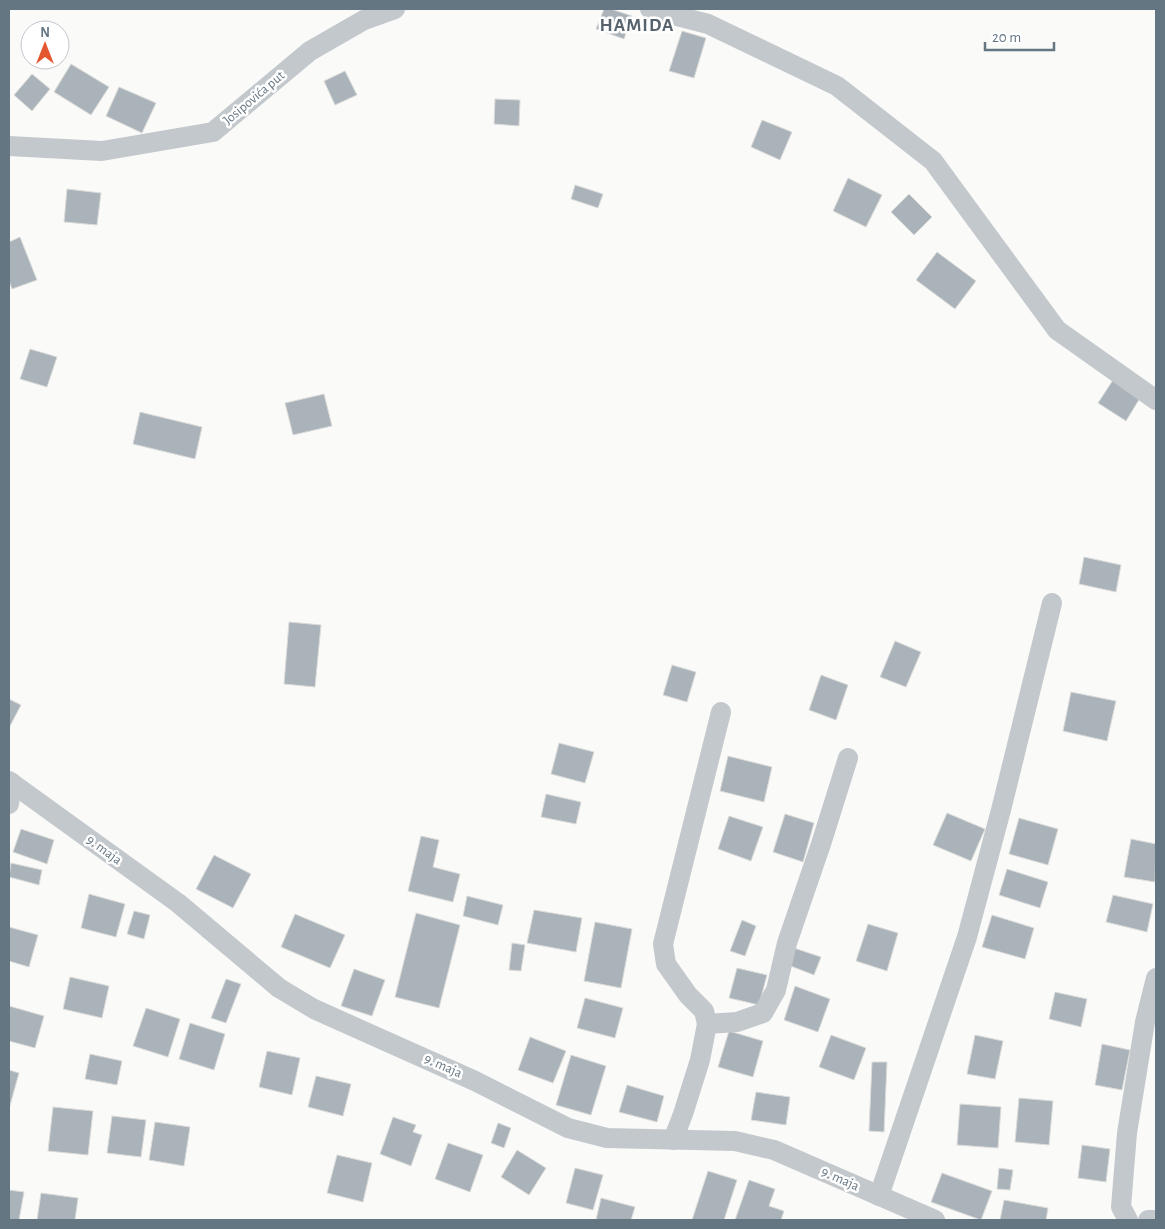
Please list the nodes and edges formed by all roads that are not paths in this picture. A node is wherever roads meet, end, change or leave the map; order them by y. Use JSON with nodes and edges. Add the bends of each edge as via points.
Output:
{"nodes":[{"id":1,"x":395,"y":9,"type":"edge"},
{"id":2,"x":650,"y":9,"type":"edge"},
{"id":3,"x":9,"y":146,"type":"edge"},
{"id":4,"x":1156,"y":400,"type":"edge"},
{"id":5,"x":1052,"y":603,"type":"dead end"},
{"id":6,"x":721,"y":712,"type":"dead end"},
{"id":7,"x":848,"y":758,"type":"dead end"},
{"id":8,"x":10,"y":782,"type":"edge"},
{"id":9,"x":9,"y":804,"type":"edge"},
{"id":10,"x":1156,"y":978,"type":"edge"},
{"id":11,"x":707,"y":1024,"type":"junction"},
{"id":12,"x":673,"y":1140,"type":"junction"},
{"id":13,"x":879,"y":1196,"type":"junction"},
{"id":14,"x":935,"y":1220,"type":"edge"},
{"id":15,"x":1128,"y":1220,"type":"edge"},
{"id":16,"x":1148,"y":1220,"type":"edge"},
{"id":17,"x":1154,"y":1220,"type":"edge"}],
"edges":[{"from":1,"to":3,"type":"street","name":"Josipovića put","via":[[364,20],[310,51],[213,132],[102,151]]},
{"from":2,"to":4,"type":"street","via":[[708,24],[837,86],[933,161],[1057,330]]},
{"from":5,"to":13,"type":"street","via":[[1002,810],[967,936]]},
{"from":6,"to":11,"type":"street","via":[[663,944],[666,964],[704,1011]]},
{"from":7,"to":11,"type":"street","via":[[787,943],[776,990],[763,1013],[737,1022]]},
{"from":8,"to":9,"type":"street"},
{"from":8,"to":12,"type":"street","name":"9. maja","via":[[178,903],[278,988],[314,1009],[475,1080],[568,1128],[607,1138]]},
{"from":10,"to":15,"type":"street","via":[[1145,1022],[1128,1133],[1121,1207]]},
{"from":11,"to":12,"type":"street","via":[[697,1069]]},
{"from":12,"to":13,"type":"street","name":"9. maja","via":[[735,1141],[774,1150]]},
{"from":13,"to":14,"type":"street","name":"9. maja"},
{"from":16,"to":17,"type":"street"}]}
